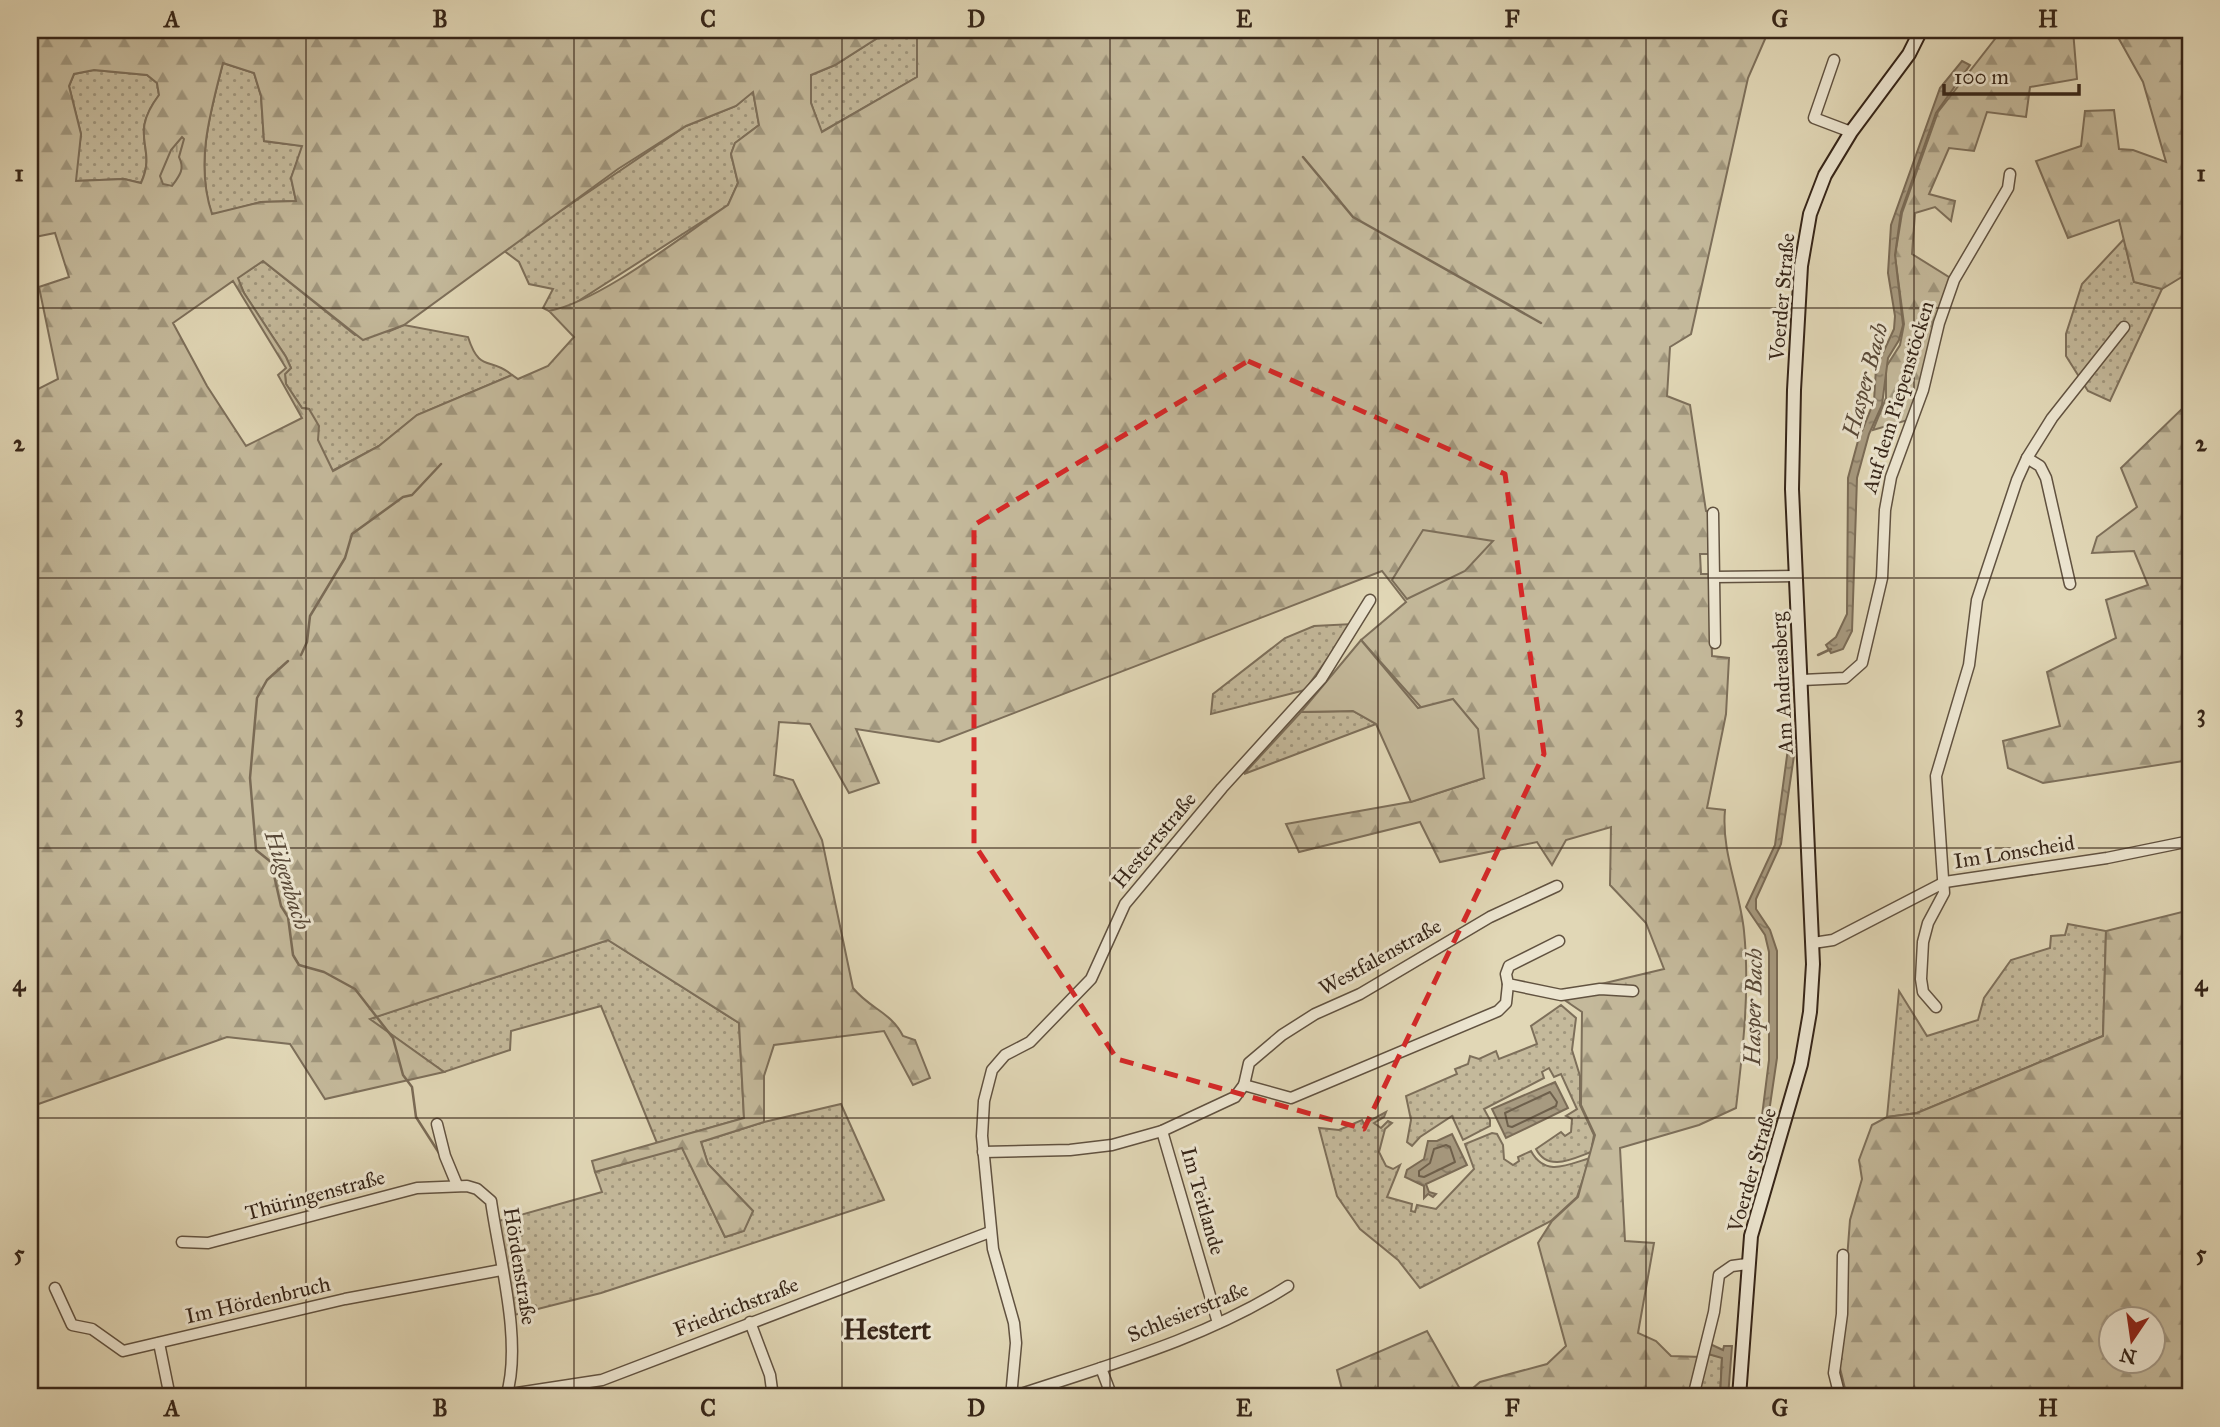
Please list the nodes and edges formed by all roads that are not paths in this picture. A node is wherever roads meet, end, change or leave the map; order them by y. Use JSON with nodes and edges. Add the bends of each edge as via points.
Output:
{"nodes":[{"id":1,"x":1921,"y":30,"type":"edge"},
{"id":2,"x":1834,"y":60,"type":"dead end"},
{"id":3,"x":1851,"y":132,"type":"junction"},
{"id":4,"x":2010,"y":174,"type":"dead end"},
{"id":5,"x":2124,"y":327,"type":"dead end"},
{"id":6,"x":1792,"y":435,"type":"joint"},
{"id":7,"x":2027,"y":458,"type":"junction"},
{"id":8,"x":1713,"y":513,"type":"dead end"},
{"id":9,"x":1796,"y":576,"type":"junction"},
{"id":10,"x":1714,"y":577,"type":"junction"},
{"id":11,"x":2070,"y":584,"type":"dead end"},
{"id":12,"x":1370,"y":600,"type":"dead end"},
{"id":13,"x":1715,"y":643,"type":"dead end"},
{"id":14,"x":1802,"y":680,"type":"junction"},
{"id":15,"x":1806,"y":787,"type":"joint"},
{"id":16,"x":2190,"y":841,"type":"edge"},
{"id":17,"x":1945,"y":882,"type":"junction"},
{"id":18,"x":1558,"y":886,"type":"dead end"},
{"id":19,"x":1559,"y":941,"type":"dead end"},
{"id":20,"x":1814,"y":943,"type":"junction"},
{"id":21,"x":1508,"y":984,"type":"junction"},
{"id":22,"x":1633,"y":991,"type":"dead end"},
{"id":23,"x":1936,"y":1007,"type":"dead end"},
{"id":24,"x":1244,"y":1085,"type":"junction"},
{"id":25,"x":437,"y":1124,"type":"dead end"},
{"id":26,"x":1163,"y":1131,"type":"junction"},
{"id":27,"x":983,"y":1152,"type":"junction"},
{"id":28,"x":457,"y":1185,"type":"junction"},
{"id":29,"x":990,"y":1232,"type":"junction"},
{"id":30,"x":182,"y":1242,"type":"dead end"},
{"id":31,"x":1843,"y":1255,"type":"dead end"},
{"id":32,"x":1747,"y":1264,"type":"junction"},
{"id":33,"x":500,"y":1270,"type":"junction"},
{"id":34,"x":1288,"y":1286,"type":"dead end"},
{"id":35,"x":55,"y":1288,"type":"dead end"},
{"id":36,"x":750,"y":1322,"type":"junction"},
{"id":37,"x":1218,"y":1323,"type":"junction"},
{"id":38,"x":159,"y":1343,"type":"junction"},
{"id":39,"x":1101,"y":1368,"type":"junction"},
{"id":40,"x":506,"y":1395,"type":"edge"},
{"id":41,"x":170,"y":1397,"type":"edge"},
{"id":42,"x":491,"y":1397,"type":"edge"},
{"id":43,"x":773,"y":1397,"type":"edge"},
{"id":44,"x":1011,"y":1397,"type":"edge"},
{"id":45,"x":1112,"y":1397,"type":"edge"},
{"id":46,"x":1693,"y":1397,"type":"edge"},
{"id":47,"x":1739,"y":1397,"type":"edge"},
{"id":48,"x":1840,"y":1397,"type":"edge"}],
"edges":[{"from":1,"to":3,"type":"main road","name":"Voerder Straße","via":[[1899,69]]},
{"from":2,"to":3,"type":"street","via":[[1814,118]]},
{"from":3,"to":6,"type":"main road","name":"Voerder Straße","via":[[1825,175],[1803,246]]},
{"from":4,"to":14,"type":"street","name":"Auf dem Piepenstöcken","via":[[2008,188],[1954,280],[1923,390],[1891,477],[1882,578],[1862,663],[1845,678]]},
{"from":5,"to":7,"type":"street","via":[[2052,418]]},
{"from":6,"to":9,"type":"main road","name":"Am Andreasberg"},
{"from":7,"to":11,"type":"street","via":[[2046,478]]},
{"from":7,"to":17,"type":"street","via":[[1977,600],[1969,665],[1936,776]]},
{"from":8,"to":10,"type":"street"},
{"from":9,"to":10,"type":"street"},
{"from":9,"to":14,"type":"main road","name":"Am Andreasberg"},
{"from":10,"to":13,"type":"street"},
{"from":12,"to":27,"type":"street","name":"Hestertstraße","via":[[1321,679],[1125,904],[1091,979],[1030,1042],[998,1061],[984,1101]]},
{"from":14,"to":15,"type":"main road","name":"Am Andreasberg"},
{"from":15,"to":20,"type":"main road","name":"Voerder Straße"},
{"from":16,"to":17,"type":"street","name":"Im Lonscheid"},
{"from":17,"to":20,"type":"street","name":"Im Lonscheid","via":[[1833,940]]},
{"from":17,"to":23,"type":"street","via":[[1928,923],[1922,962],[1923,992]]},
{"from":18,"to":24,"type":"street","name":"Westfalenstraße","via":[[1490,917],[1360,994],[1315,1014],[1250,1063]]},
{"from":19,"to":21,"type":"street","via":[[1509,966]]},
{"from":20,"to":32,"type":"main road","name":"Voerder Straße","via":[[1801,1064],[1757,1213]]},
{"from":21,"to":22,"type":"street","via":[[1561,995],[1600,989]]},
{"from":21,"to":24,"type":"street","via":[[1506,1003],[1498,1011],[1291,1098]]},
{"from":24,"to":26,"type":"street","name":"Westfalenstraße","via":[[1235,1097]]},
{"from":25,"to":28,"type":"street"},
{"from":26,"to":27,"type":"street","name":"Westfalenstraße","via":[[1080,1149]]},
{"from":26,"to":37,"type":"street","name":"Im Teitlande"},
{"from":27,"to":29,"type":"street","name":"Hestertstraße"},
{"from":28,"to":30,"type":"street","name":"Thüringenstraße","via":[[417,1188],[208,1243]]},
{"from":28,"to":33,"type":"street","name":"Hördenstraße","via":[[477,1189],[491,1201]]},
{"from":29,"to":36,"type":"street","name":"Friedrichstraße"},
{"from":29,"to":44,"type":"street","name":"Hestertstraße","via":[[1014,1323]]},
{"from":31,"to":48,"type":"street","via":[[1834,1373]]},
{"from":32,"to":46,"type":"street","via":[[1719,1275]]},
{"from":32,"to":47,"type":"main road","name":"Voerder Straße"},
{"from":33,"to":38,"type":"street","name":"Im Hördenbruch","via":[[345,1299]]},
{"from":33,"to":40,"type":"street","name":"Hördenstraße","via":[[511,1330],[512,1363]]},
{"from":34,"to":37,"type":"street","name":"Schlesierstraße"},
{"from":35,"to":38,"type":"street","name":"Im Hördenbruch","via":[[72,1325],[92,1329],[123,1352]]},
{"from":36,"to":40,"type":"street","name":"Friedrichstraße","via":[[602,1380]]},
{"from":36,"to":43,"type":"street","via":[[770,1375]]},
{"from":37,"to":39,"type":"street","name":"Schlesierstraße"},
{"from":38,"to":41,"type":"street"},
{"from":39,"to":44,"type":"street","name":"Schlesierstraße"},
{"from":39,"to":45,"type":"street"},
{"from":40,"to":42,"type":"street","name":"Friedrichstraße"}]}
